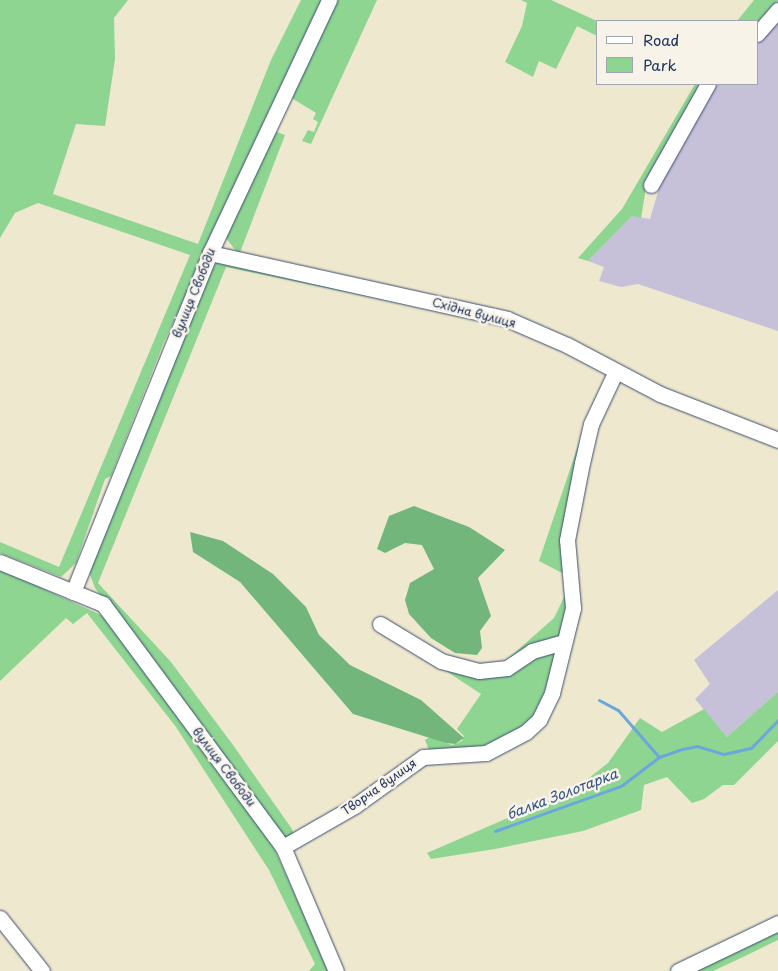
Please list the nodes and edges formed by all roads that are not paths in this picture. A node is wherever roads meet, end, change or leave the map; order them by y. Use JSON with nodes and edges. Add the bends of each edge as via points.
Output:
{"nodes":[{"id":1,"x":329,"y":0,"type":"edge"},
{"id":2,"x":778,"y":10,"type":"edge"},
{"id":3,"x":758,"y":33,"type":"edge"},
{"id":4,"x":707,"y":85,"type":"edge"},
{"id":5,"x":651,"y":185,"type":"dead end"},
{"id":6,"x":210,"y":253,"type":"junction"},
{"id":7,"x":615,"y":373,"type":"junction"},
{"id":8,"x":778,"y":440,"type":"edge"},
{"id":9,"x":0,"y":562,"type":"edge"},
{"id":10,"x":73,"y":592,"type":"junction"},
{"id":11,"x":380,"y":624,"type":"dead end"},
{"id":12,"x":563,"y":642,"type":"junction"},
{"id":13,"x":283,"y":847,"type":"junction"},
{"id":14,"x":0,"y":918,"type":"edge"},
{"id":15,"x":778,"y":923,"type":"edge"},
{"id":16,"x":42,"y":971,"type":"edge"},
{"id":17,"x":336,"y":971,"type":"edge"},
{"id":18,"x":678,"y":971,"type":"edge"}],
"edges":[{"from":1,"to":6,"type":"street","name":"вулиця Свободи"},
{"from":2,"to":3,"type":"street"},
{"from":4,"to":5,"type":"street"},
{"from":6,"to":7,"type":"street","name":"Східна вулиця","via":[[507,320],[567,345]]},
{"from":6,"to":10,"type":"street","name":"вулиця Свободи"},
{"from":7,"to":8,"type":"street","name":"Східна вулиця"},
{"from":7,"to":12,"type":"street","name":"Творча вулиця","via":[[591,424],[567,529],[575,596]]},
{"from":9,"to":10,"type":"street","name":"вулиця Свободи"},
{"from":10,"to":13,"type":"street","name":"вулиця Свободи","via":[[103,604]]},
{"from":11,"to":12,"type":"street","via":[[441,661],[479,671],[507,668],[532,651]]},
{"from":12,"to":13,"type":"street","name":"Творча вулиця","via":[[549,702],[526,732],[486,754],[423,757],[356,805]]},
{"from":13,"to":17,"type":"street","name":"вулиця Свободи"},
{"from":14,"to":16,"type":"street"},
{"from":15,"to":18,"type":"street"}]}
